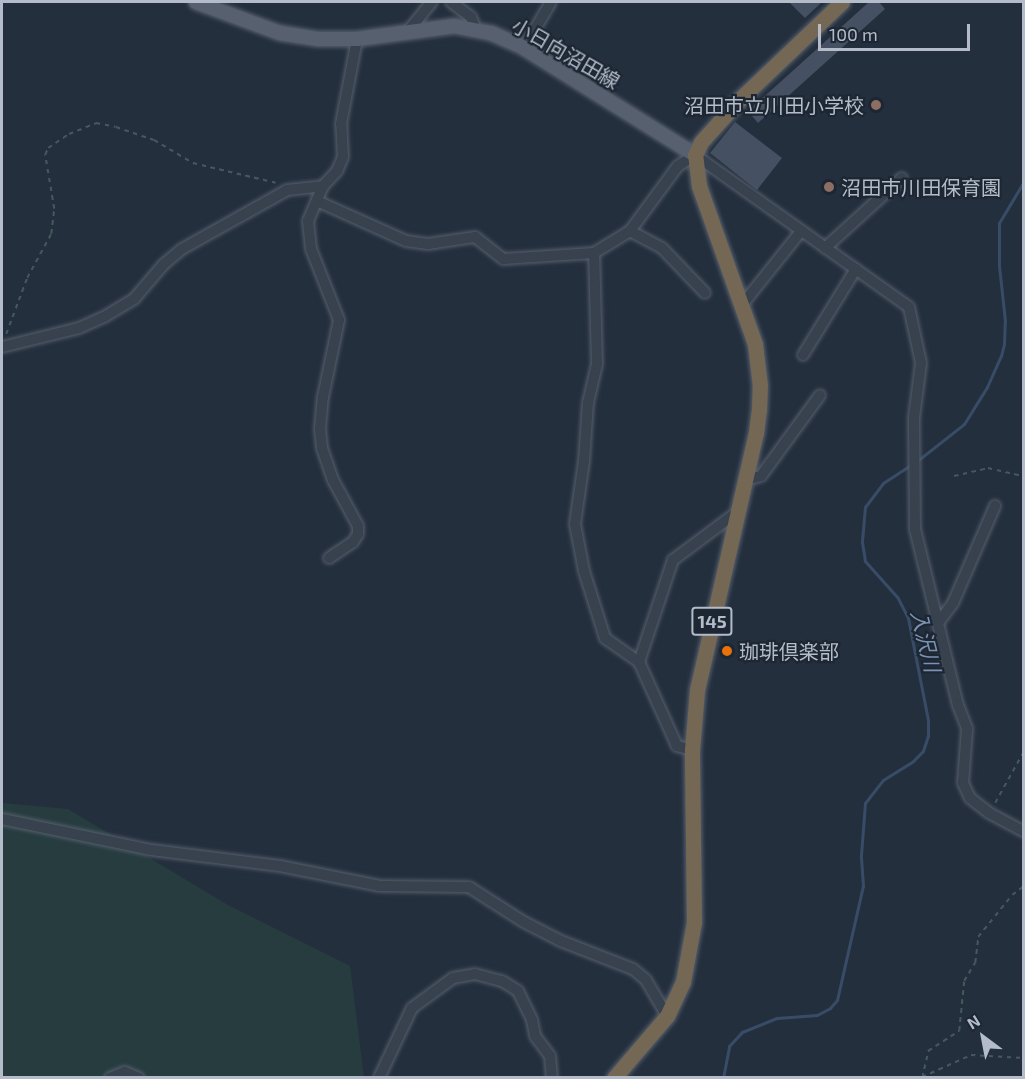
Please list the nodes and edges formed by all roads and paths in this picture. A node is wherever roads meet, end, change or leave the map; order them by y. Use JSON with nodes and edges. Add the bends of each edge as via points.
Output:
{"nodes":[{"id":1,"x":196,"y":2,"type":"edge"},
{"id":2,"x":432,"y":2,"type":"edge"},
{"id":3,"x":451,"y":2,"type":"edge"},
{"id":4,"x":551,"y":2,"type":"edge"},
{"id":5,"x":842,"y":2,"type":"edge"},
{"id":6,"x":475,"y":28,"type":"junction"},
{"id":7,"x":409,"y":30,"type":"junction"},
{"id":8,"x":357,"y":39,"type":"junction"},
{"id":9,"x":524,"y":48,"type":"junction"},
{"id":10,"x":695,"y":155,"type":"junction"},
{"id":11,"x":902,"y":177,"type":"dead end"},
{"id":12,"x":323,"y":186,"type":"junction"},
{"id":13,"x":287,"y":190,"type":"junction"},
{"id":14,"x":317,"y":201,"type":"junction"},
{"id":15,"x":630,"y":231,"type":"junction"},
{"id":16,"x":801,"y":231,"type":"junction"},
{"id":17,"x":825,"y":248,"type":"junction"},
{"id":18,"x":594,"y":253,"type":"junction"},
{"id":19,"x":856,"y":269,"type":"junction"},
{"id":20,"x":705,"y":293,"type":"dead end"},
{"id":21,"x":742,"y":305,"type":"junction"},
{"id":22,"x":5,"y":335,"type":"dead end"},
{"id":23,"x":2,"y":347,"type":"edge"},
{"id":24,"x":803,"y":355,"type":"dead end"},
{"id":25,"x":820,"y":395,"type":"dead end"},
{"id":26,"x":954,"y":476,"type":"dead end"},
{"id":27,"x":1023,"y":476,"type":"edge"},
{"id":28,"x":744,"y":480,"type":"junction"},
{"id":29,"x":995,"y":506,"type":"dead end"},
{"id":30,"x":736,"y":513,"type":"junction"},
{"id":31,"x":328,"y":558,"type":"dead end"},
{"id":32,"x":938,"y":623,"type":"junction"},
{"id":33,"x":639,"y":662,"type":"junction"},
{"id":34,"x":692,"y":750,"type":"junction"},
{"id":35,"x":1023,"y":751,"type":"edge"},
{"id":36,"x":989,"y":813,"type":"junction"},
{"id":37,"x":2,"y":819,"type":"edge"},
{"id":38,"x":1023,"y":831,"type":"edge"},
{"id":39,"x":1023,"y":886,"type":"edge"},
{"id":40,"x":667,"y":1016,"type":"junction"},
{"id":41,"x":1023,"y":1058,"type":"edge"},
{"id":42,"x":110,"y":1077,"type":"edge"},
{"id":43,"x":139,"y":1077,"type":"edge"},
{"id":44,"x":379,"y":1077,"type":"edge"},
{"id":45,"x":552,"y":1077,"type":"edge"},
{"id":46,"x":614,"y":1077,"type":"edge"},
{"id":47,"x":922,"y":1077,"type":"edge"}],
"edges":[{"from":1,"to":8,"type":"main road","name":"小日向沼田線","via":[[280,33]]},
{"from":2,"to":7,"type":"street"},
{"from":3,"to":6,"type":"street","via":[[471,17]]},
{"from":4,"to":9,"type":"street"},
{"from":5,"to":10,"type":"highway","via":[[740,100],[701,142]]},
{"from":6,"to":7,"type":"main road","name":"小日向沼田線"},
{"from":6,"to":9,"type":"main road","name":"小日向沼田線"},
{"from":7,"to":8,"type":"main road","name":"小日向沼田線"},
{"from":8,"to":12,"type":"street","via":[[341,124],[343,157],[338,171]]},
{"from":9,"to":10,"type":"main road","name":"小日向沼田線"},
{"from":10,"to":15,"type":"street","via":[[678,166]]},
{"from":10,"to":16,"type":"street"},
{"from":10,"to":21,"type":"highway","number":"145","via":[[699,186]]},
{"from":11,"to":17,"type":"street"},
{"from":12,"to":13,"type":"street"},
{"from":12,"to":14,"type":"street"},
{"from":13,"to":22,"type":"path","via":[[273,180],[243,177],[193,163],[136,132],[96,123],[86,125],[54,144],[45,155],[54,209],[51,234],[27,278]]},
{"from":13,"to":23,"type":"street","via":[[182,249],[134,299],[104,317],[79,328]]},
{"from":14,"to":18,"type":"street","via":[[406,241],[428,244],[475,237],[503,258]]},
{"from":14,"to":31,"type":"street","via":[[308,221],[311,249],[339,320],[323,397],[322,448],[333,480],[358,526],[353,542]]},
{"from":15,"to":18,"type":"street"},
{"from":15,"to":20,"type":"street","via":[[662,248]]},
{"from":16,"to":17,"type":"street"},
{"from":16,"to":21,"type":"street"},
{"from":17,"to":19,"type":"street"},
{"from":18,"to":33,"type":"street","via":[[597,364],[588,403],[575,524],[584,571],[606,638]]},
{"from":19,"to":24,"type":"street"},
{"from":19,"to":32,"type":"street","via":[[909,307],[921,363],[914,418],[915,530]]},
{"from":21,"to":28,"type":"highway","number":"145","via":[[755,344],[760,386],[756,433]]},
{"from":25,"to":28,"type":"street","via":[[761,476]]},
{"from":26,"to":27,"type":"path","via":[[988,468]]},
{"from":28,"to":30,"type":"highway","number":"145"},
{"from":29,"to":32,"type":"street","via":[[953,603]]},
{"from":30,"to":33,"type":"street","via":[[673,560]]},
{"from":30,"to":34,"type":"highway","number":"145","via":[[697,690]]},
{"from":32,"to":36,"type":"street","via":[[967,729],[963,783],[970,798]]},
{"from":33,"to":34,"type":"street","via":[[677,746]]},
{"from":34,"to":40,"type":"highway","number":"145","via":[[694,922],[683,982]]},
{"from":35,"to":36,"type":"path"},
{"from":36,"to":38,"type":"street"},
{"from":37,"to":40,"type":"street","via":[[152,850],[280,866],[380,886],[469,887],[533,927],[633,969],[646,980]]},
{"from":39,"to":47,"type":"path","via":[[978,937],[975,963],[964,981],[959,1031],[928,1051]]},
{"from":40,"to":46,"type":"highway","number":"145"},
{"from":41,"to":47,"type":"path","via":[[971,1055]]},
{"from":42,"to":43,"type":"street","via":[[125,1072]]},
{"from":44,"to":45,"type":"street","via":[[412,1008],[453,978],[475,975],[502,981],[518,991],[535,1036],[550,1056]]}]}
